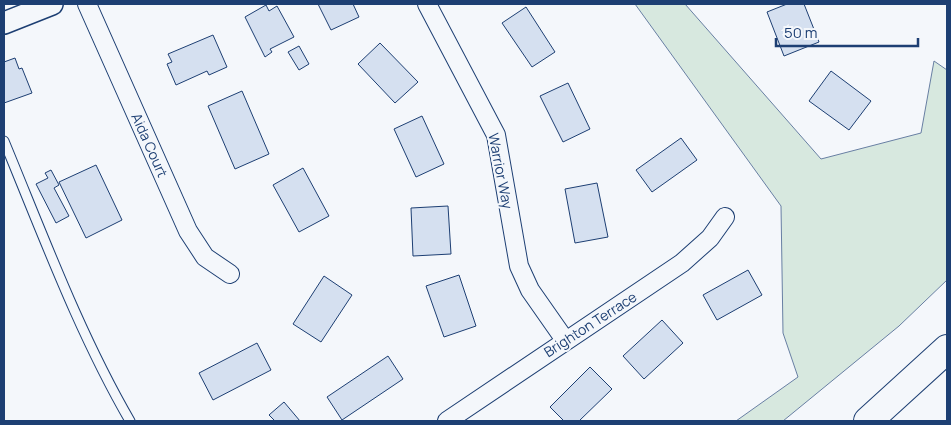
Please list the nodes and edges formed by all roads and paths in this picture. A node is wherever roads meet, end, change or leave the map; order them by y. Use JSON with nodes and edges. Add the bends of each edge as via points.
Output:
{"nodes":[{"id":1,"x":52,"y":4,"type":"edge"},
{"id":2,"x":87,"y":4,"type":"edge"},
{"id":3,"x":426,"y":4,"type":"edge"},
{"id":4,"x":4,"y":23,"type":"edge"},
{"id":5,"x":4,"y":141,"type":"edge"},
{"id":6,"x":725,"y":217,"type":"dead end"},
{"id":7,"x":230,"y":274,"type":"dead end"},
{"id":8,"x":565,"y":340,"type":"junction"},
{"id":9,"x":947,"y":349,"type":"edge"},
{"id":10,"x":130,"y":421,"type":"edge"},
{"id":11,"x":446,"y":421,"type":"edge"},
{"id":12,"x":868,"y":421,"type":"edge"}],
"edges":[{"from":1,"to":4,"type":"street"},
{"from":2,"to":7,"type":"street","name":"Aida Court","via":[[188,231],[204,257]]},
{"from":3,"to":8,"type":"street","name":"Warrior Way","via":[[496,135],[519,266],[530,290]]},
{"from":5,"to":10,"type":"lane","via":[[74,309]]},
{"from":6,"to":8,"type":"street","name":"Brighton Terrace","via":[[710,238],[682,263]]},
{"from":8,"to":11,"type":"street","name":"Brighton Terrace"},
{"from":9,"to":12,"type":"highway"}]}
